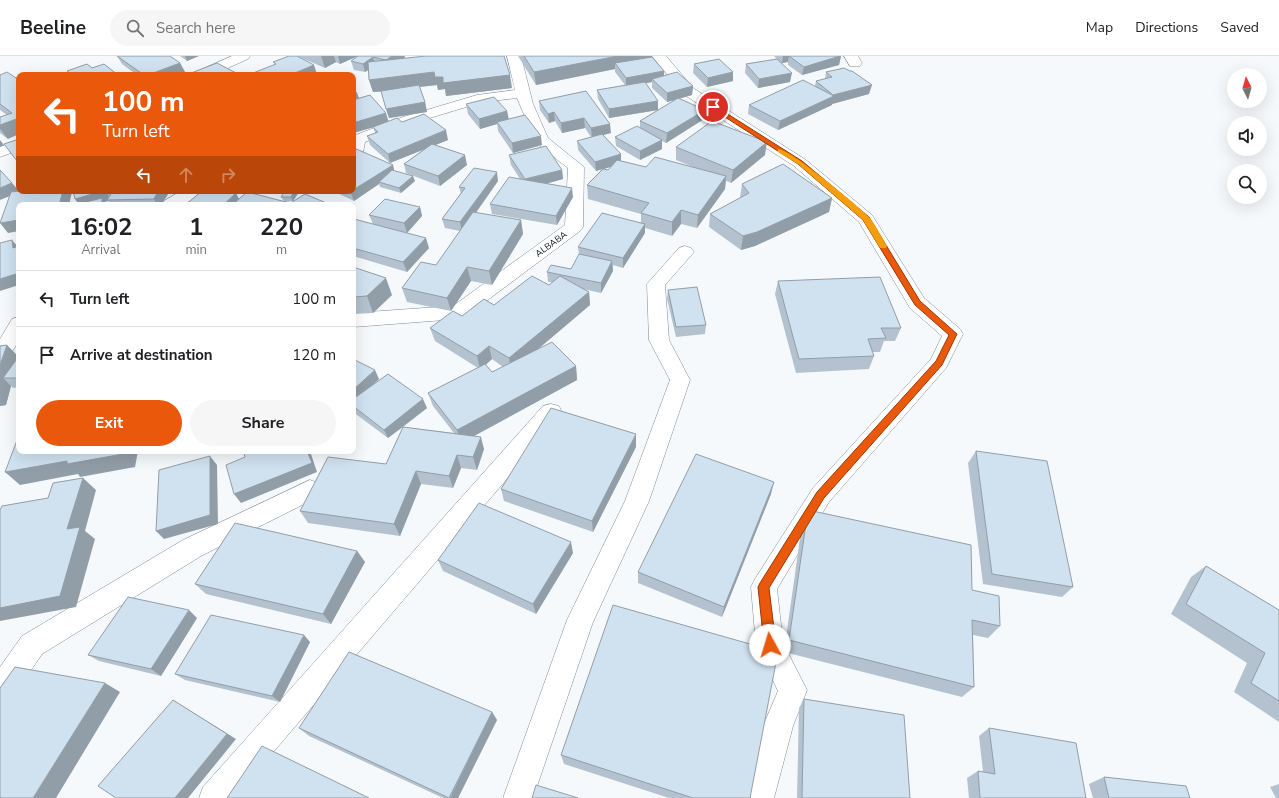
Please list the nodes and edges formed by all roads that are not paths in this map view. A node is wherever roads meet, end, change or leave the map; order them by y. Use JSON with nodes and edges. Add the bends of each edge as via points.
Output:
{"nodes":[{"id":1,"x":242,"y":56,"type":"edge"},
{"id":2,"x":514,"y":56,"type":"edge"},
{"id":3,"x":659,"y":56,"type":"edge"},
{"id":4,"x":207,"y":72,"type":"edge"},
{"id":5,"x":523,"y":93,"type":"junction"},
{"id":6,"x":356,"y":143,"type":"edge"},
{"id":7,"x":16,"y":146,"type":"edge"},
{"id":8,"x":0,"y":152,"type":"edge"},
{"id":9,"x":188,"y":194,"type":"edge"},
{"id":10,"x":175,"y":202,"type":"edge"},
{"id":11,"x":685,"y":252,"type":"dead end"},
{"id":12,"x":356,"y":320,"type":"edge"},
{"id":13,"x":16,"y":331,"type":"edge"},
{"id":14,"x":7,"y":351,"type":"edge"},
{"id":15,"x":551,"y":412,"type":"edge"},
{"id":16,"x":310,"y":490,"type":"edge"},
{"id":17,"x":0,"y":691,"type":"edge"},
{"id":18,"x":214,"y":798,"type":"edge"},
{"id":19,"x":518,"y":798,"type":"edge"},
{"id":20,"x":758,"y":798,"type":"edge"}],
"edges":[{"from":1,"to":4,"type":"street"},
{"from":2,"to":5,"type":"street","name":"ALBABA"},
{"from":3,"to":20,"type":"street","via":[[688,91],[800,163],[866,219],[917,303],[953,334],[939,363],[821,495],[764,587],[770,645],[793,690],[778,726]]},
{"from":5,"to":6,"type":"street","via":[[482,98],[408,120],[358,138]]},
{"from":5,"to":12,"type":"street","name":"ALBABA","via":[[541,140],[576,167],[574,226],[458,312]]},
{"from":7,"to":8,"type":"street"},
{"from":9,"to":10,"type":"street"},
{"from":11,"to":19,"type":"street","via":[[656,284],[659,340],[680,380],[637,501],[580,620]]},
{"from":13,"to":14,"type":"street"},
{"from":15,"to":18,"type":"street"},
{"from":16,"to":17,"type":"street","via":[[192,548],[32,645]]}]}
